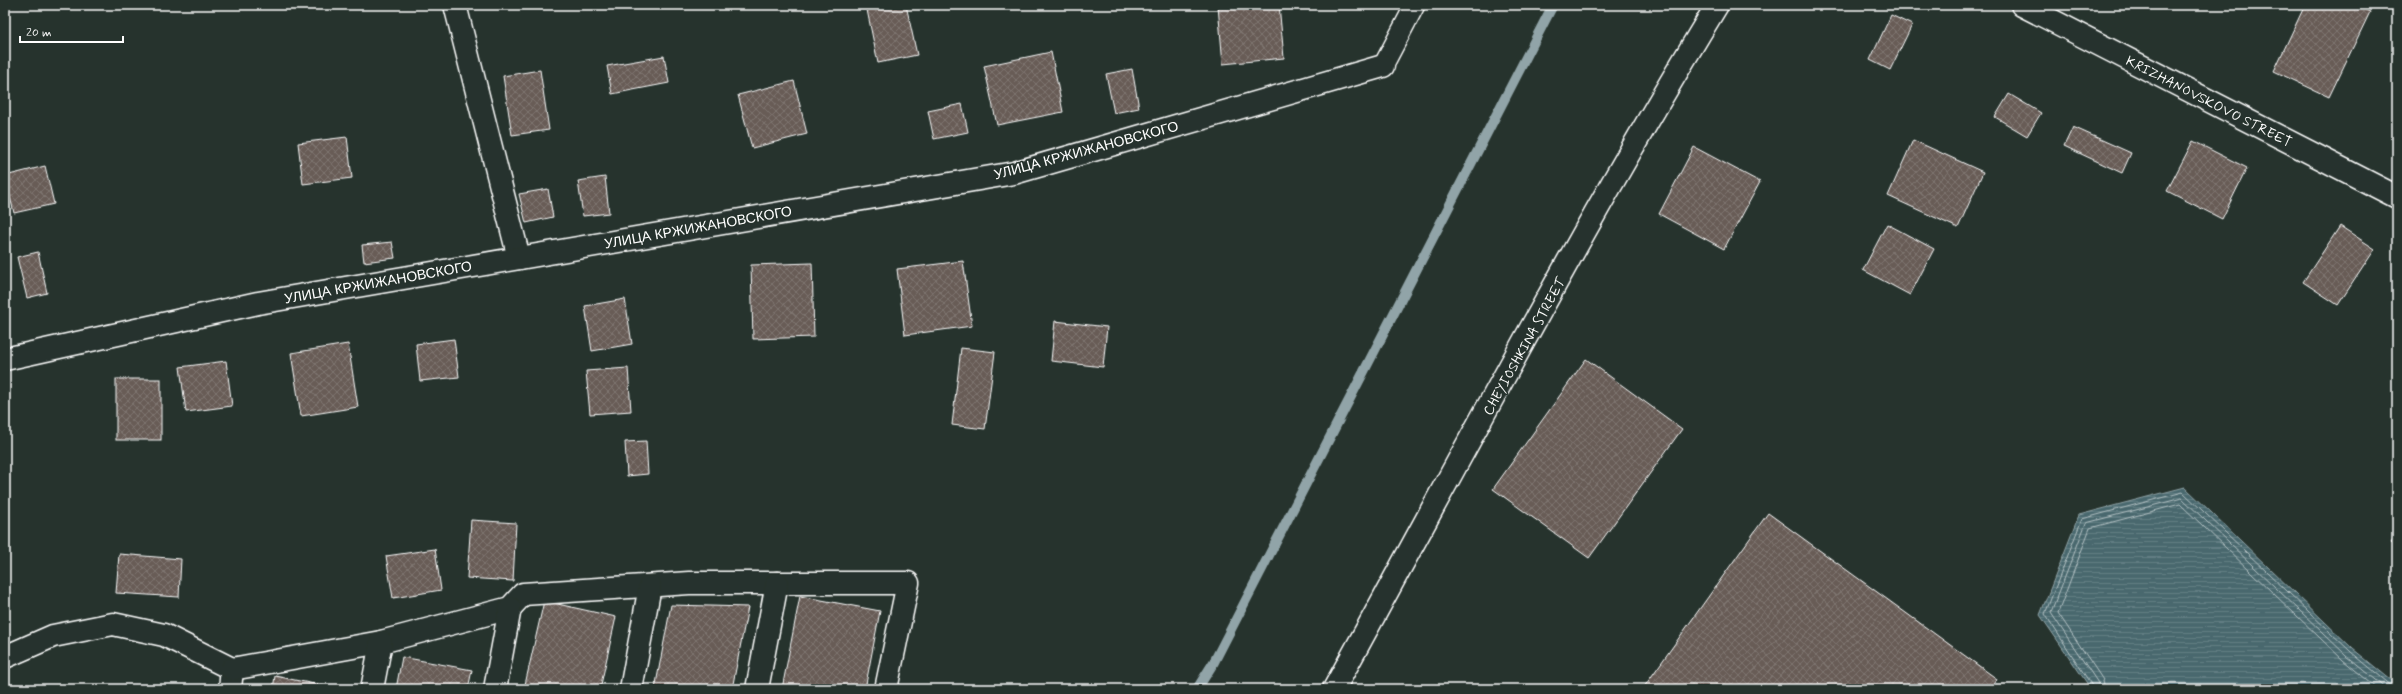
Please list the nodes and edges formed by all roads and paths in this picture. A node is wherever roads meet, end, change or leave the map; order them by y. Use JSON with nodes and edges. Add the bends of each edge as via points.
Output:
{"nodes":[{"id":1,"x":455,"y":5,"type":"edge"},
{"id":2,"x":1415,"y":5,"type":"edge"},
{"id":3,"x":1717,"y":5,"type":"edge"},
{"id":4,"x":2022,"y":5,"type":"edge"},
{"id":5,"x":1383,"y":66,"type":"joint"},
{"id":6,"x":2397,"y":197,"type":"edge"},
{"id":7,"x":519,"y":258,"type":"junction"},
{"id":8,"x":5,"y":359,"type":"edge"},
{"id":9,"x":777,"y":583,"type":"junction"},
{"id":10,"x":650,"y":586,"type":"junction"},
{"id":11,"x":510,"y":608,"type":"junction"},
{"id":12,"x":382,"y":642,"type":"junction"},
{"id":13,"x":5,"y":657,"type":"edge"},
{"id":14,"x":231,"y":679,"type":"edge"},
{"id":15,"x":372,"y":689,"type":"edge"},
{"id":16,"x":495,"y":689,"type":"edge"},
{"id":17,"x":631,"y":689,"type":"edge"},
{"id":18,"x":757,"y":689,"type":"edge"},
{"id":19,"x":886,"y":689,"type":"edge"},
{"id":20,"x":1334,"y":689,"type":"edge"}],
"edges":[{"from":1,"to":7,"type":"street"},
{"from":2,"to":5,"type":"lane"},
{"from":3,"to":20,"type":"street","name":"CHEYIOSHKINA STREET","via":[[1587,230]]},
{"from":4,"to":6,"type":"street","name":"KRIZHANOVSKOVO STREET"},
{"from":5,"to":7,"type":"street","name":"УЛИЦА КРЖИЖАНОВСКОГО","via":[[1014,173]]},
{"from":7,"to":8,"type":"street","name":"УЛИЦА КРЖИЖАНОВСКОГО","via":[[258,303]]},
{"from":9,"to":10,"type":"street","via":[[689,583]]},
{"from":9,"to":18,"type":"street"},
{"from":9,"to":19,"type":"street","via":[[908,583]]},
{"from":10,"to":11,"type":"street","via":[[524,594]]},
{"from":10,"to":17,"type":"street"},
{"from":11,"to":12,"type":"street"},
{"from":11,"to":16,"type":"street"},
{"from":12,"to":14,"type":"street"},
{"from":12,"to":15,"type":"street"},
{"from":13,"to":14,"type":"street","via":[[52,636],[113,624],[164,635]]}]}
